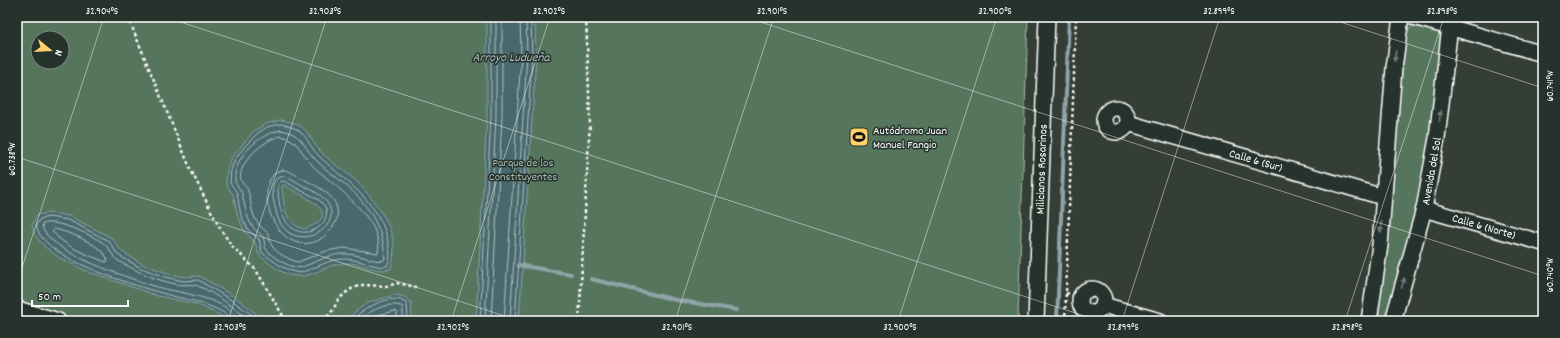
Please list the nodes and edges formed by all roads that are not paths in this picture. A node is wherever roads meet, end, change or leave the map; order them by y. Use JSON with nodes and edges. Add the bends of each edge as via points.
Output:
{"nodes":[{"id":1,"x":1047,"y":17,"type":"edge"},
{"id":2,"x":1401,"y":17,"type":"edge"},
{"id":3,"x":1414,"y":17,"type":"edge"},
{"id":4,"x":1450,"y":22,"type":"edge"},
{"id":5,"x":1543,"y":54,"type":"edge"},
{"id":6,"x":1128,"y":123,"type":"dead end"},
{"id":7,"x":1383,"y":197,"type":"junction"},
{"id":8,"x":1424,"y":209,"type":"junction"},
{"id":9,"x":1543,"y":243,"type":"edge"},
{"id":10,"x":1080,"y":297,"type":"road end"},
{"id":11,"x":17,"y":309,"type":"edge"},
{"id":12,"x":58,"y":321,"type":"edge"},
{"id":13,"x":1036,"y":321,"type":"edge"},
{"id":14,"x":1160,"y":321,"type":"edge"},
{"id":15,"x":1369,"y":321,"type":"edge"},
{"id":16,"x":1393,"y":321,"type":"edge"}],
"edges":[{"from":1,"to":13,"type":"street","name":"Milicianos Rosarinos"},
{"from":2,"to":7,"type":"street","one_way":true},
{"from":3,"to":4,"type":"street"},
{"from":4,"to":5,"type":"street"},
{"from":8,"to":4,"type":"street","name":"Avenida del Sol","one_way":true,"via":[[1437,138]]},
{"from":6,"to":7,"type":"street","name":"Calle 6 (Sur)"},
{"from":7,"to":15,"type":"street","one_way":true,"via":[[1380,245]]},
{"from":8,"to":9,"type":"street","name":"Calle 6 (Norte)"},
{"from":16,"to":8,"type":"street","name":"Avenida del Sol","one_way":true},
{"from":10,"to":14,"type":"street","via":[[1081,306],[1088,312],[1097,312],[1103,305]]},
{"from":11,"to":12,"type":"street"}]}
